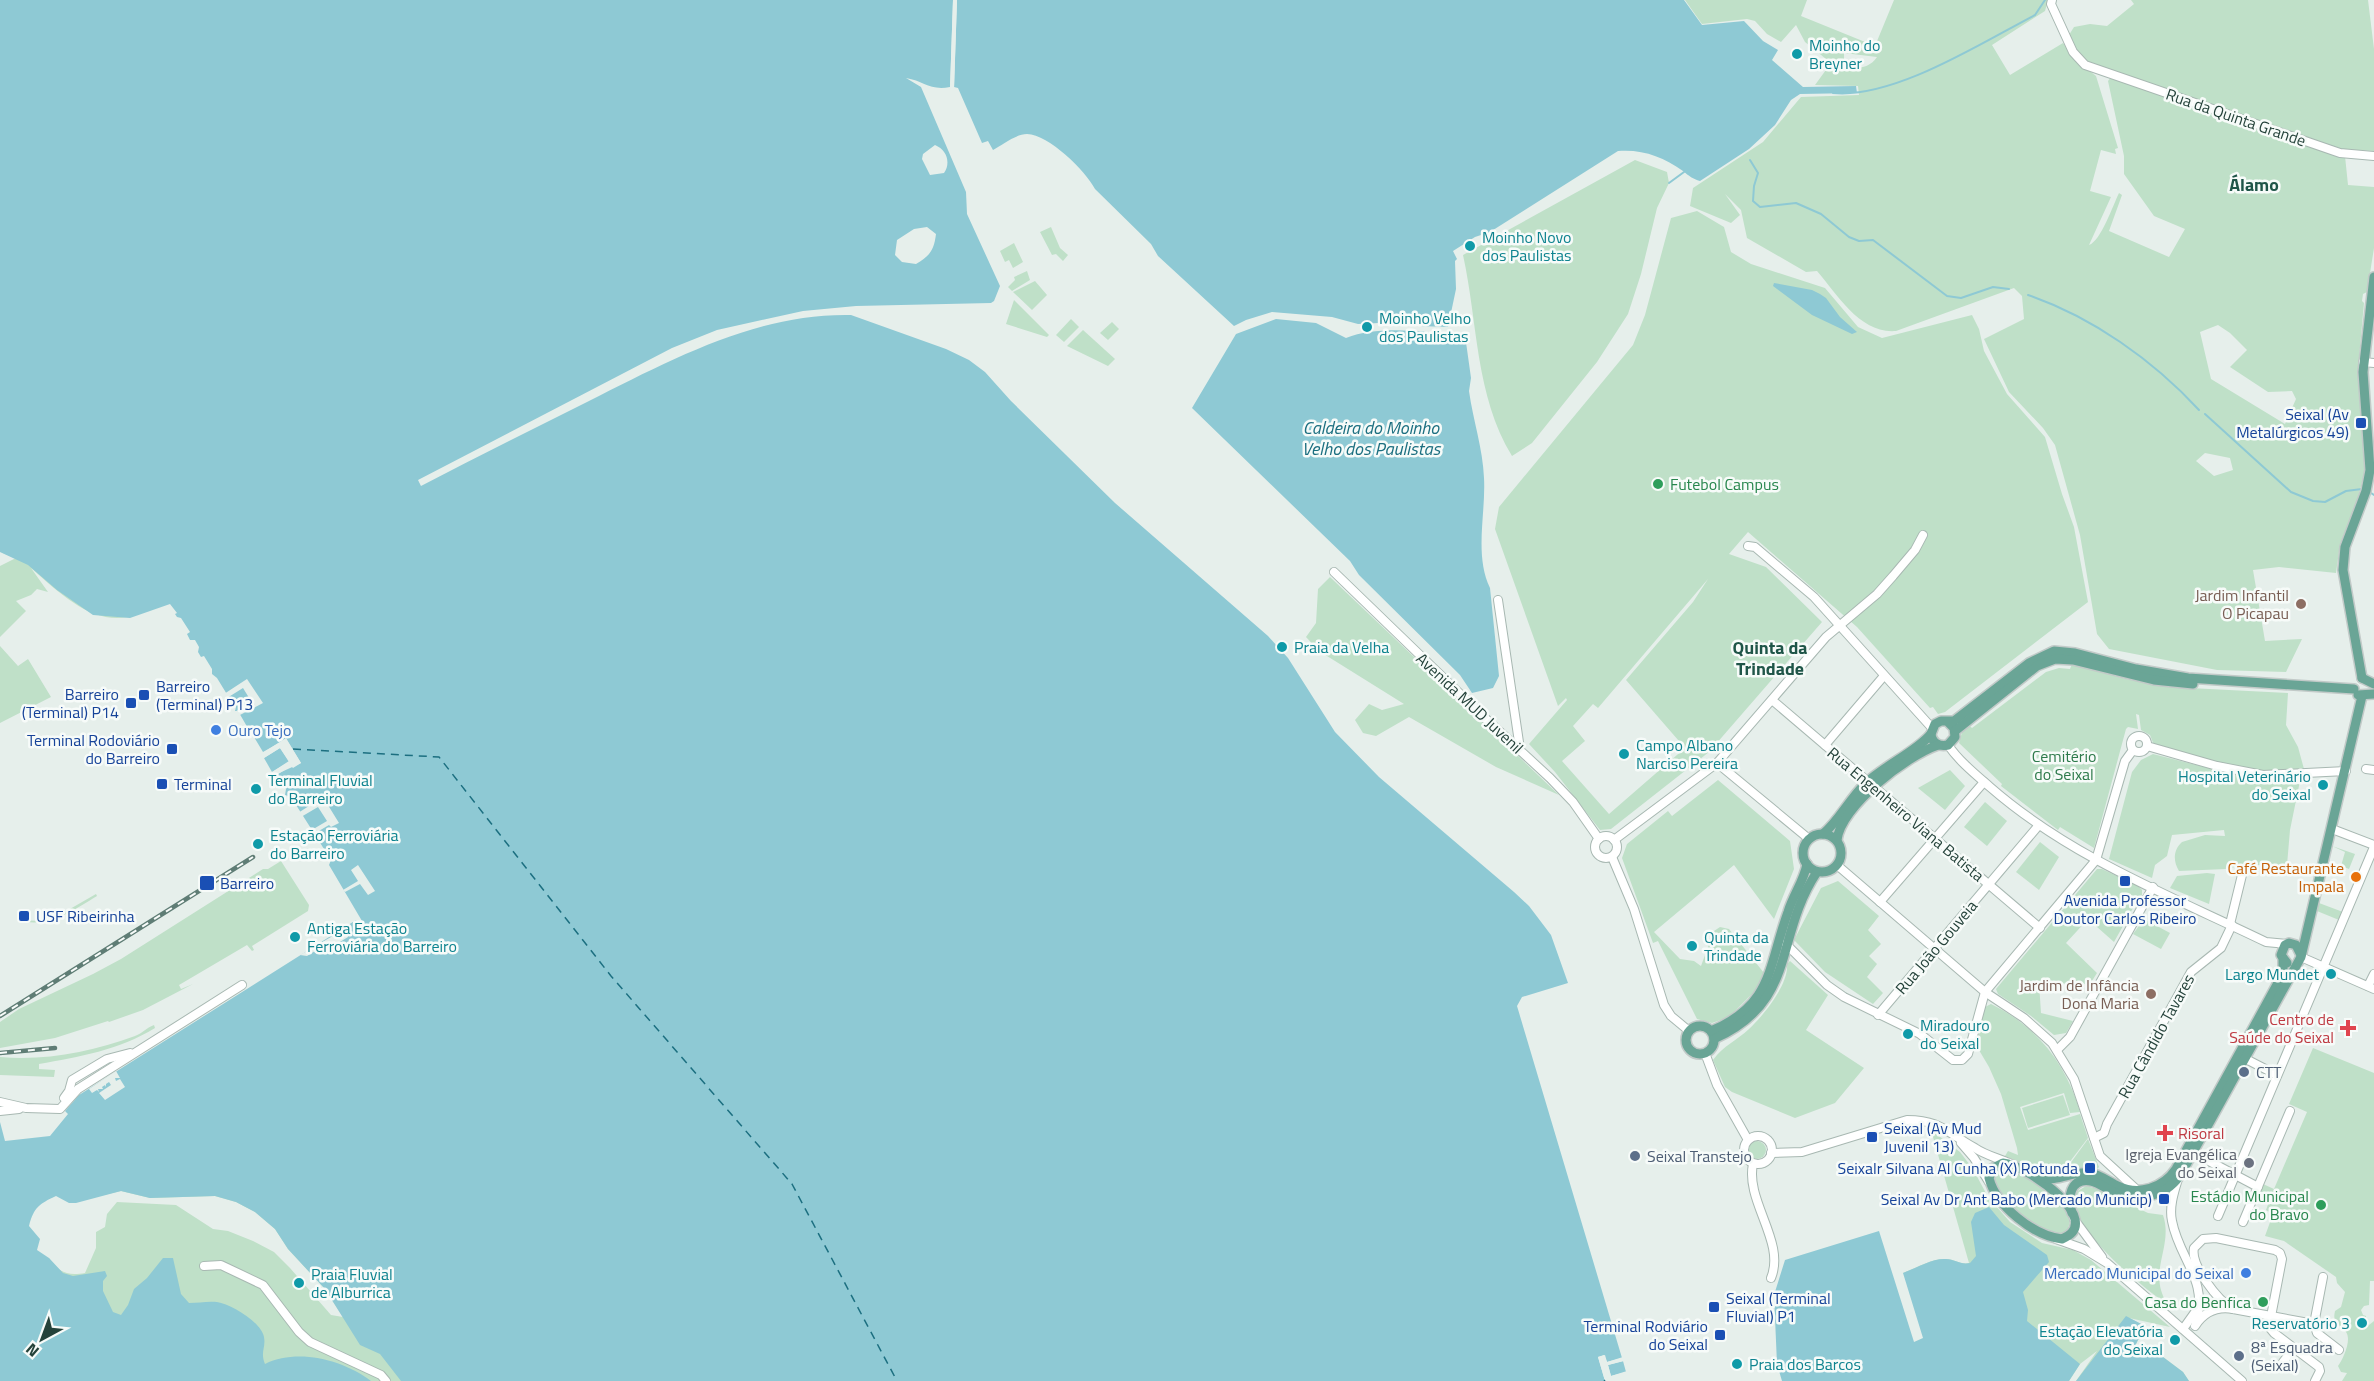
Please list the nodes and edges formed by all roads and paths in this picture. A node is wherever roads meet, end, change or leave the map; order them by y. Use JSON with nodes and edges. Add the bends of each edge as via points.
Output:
{"nodes":[{"id":1,"x":2052,"y":0,"type":"edge"},
{"id":2,"x":2374,"y":156,"type":"edge"},
{"id":3,"x":2374,"y":277,"type":"edge"},
{"id":4,"x":2363,"y":362,"type":"junction"},
{"id":5,"x":2374,"y":363,"type":"edge"},
{"id":6,"x":2372,"y":452,"type":"edge"},
{"id":7,"x":1923,"y":535,"type":"dead end"},
{"id":8,"x":1748,"y":546,"type":"dead end"},
{"id":9,"x":1334,"y":572,"type":"dead end"},
{"id":10,"x":1498,"y":600,"type":"dead end"},
{"id":11,"x":1838,"y":625,"type":"junction"},
{"id":12,"x":1883,"y":677,"type":"junction"},
{"id":13,"x":2369,"y":682,"type":"edge"},
{"id":14,"x":2295,"y":685,"type":"junction"},
{"id":15,"x":2354,"y":688,"type":"junction"},
{"id":16,"x":2368,"y":695,"type":"edge"},
{"id":17,"x":1772,"y":700,"type":"junction"},
{"id":18,"x":1947,"y":722,"type":"junction"},
{"id":19,"x":1931,"y":731,"type":"junction"},
{"id":20,"x":1955,"y":731,"type":"junction"},
{"id":21,"x":1527,"y":741,"type":"dead end"},
{"id":22,"x":1825,"y":745,"type":"junction"},
{"id":23,"x":1943,"y":745,"type":"junction"},
{"id":24,"x":2147,"y":747,"type":"junction"},
{"id":25,"x":1520,"y":749,"type":"junction"},
{"id":26,"x":2133,"y":750,"type":"junction"},
{"id":27,"x":1717,"y":763,"type":"junction"},
{"id":28,"x":2346,"y":769,"type":"junction"},
{"id":29,"x":1984,"y":782,"type":"junction"},
{"id":30,"x":1870,"y":784,"type":"junction"},
{"id":31,"x":2039,"y":825,"type":"junction"},
{"id":32,"x":2332,"y":829,"type":"junction"},
{"id":33,"x":1823,"y":834,"type":"junction"},
{"id":34,"x":1599,"y":839,"type":"junction"},
{"id":35,"x":1809,"y":839,"type":"junction"},
{"id":36,"x":1936,"y":839,"type":"junction"},
{"id":37,"x":1614,"y":840,"type":"junction"},
{"id":38,"x":1837,"y":840,"type":"junction"},
{"id":39,"x":2374,"y":846,"type":"edge"},
{"id":40,"x":1612,"y":857,"type":"junction"},
{"id":41,"x":2097,"y":860,"type":"junction"},
{"id":42,"x":1807,"y":864,"type":"junction"},
{"id":43,"x":1837,"y":865,"type":"junction"},
{"id":44,"x":1818,"y":872,"type":"junction"},
{"id":45,"x":2242,"y":875,"type":"dead end"},
{"id":46,"x":1989,"y":884,"type":"junction"},
{"id":47,"x":2153,"y":887,"type":"junction"},
{"id":48,"x":1880,"y":902,"type":"junction"},
{"id":49,"x":2310,"y":918,"type":"junction"},
{"id":50,"x":2231,"y":925,"type":"junction"},
{"id":51,"x":2040,"y":928,"type":"junction"},
{"id":52,"x":2266,"y":942,"type":"junction"},
{"id":53,"x":2288,"y":944,"type":"junction"},
{"id":54,"x":1783,"y":945,"type":"junction"},
{"id":55,"x":1935,"y":949,"type":"junction"},
{"id":56,"x":2300,"y":958,"type":"junction"},
{"id":57,"x":2283,"y":959,"type":"junction"},
{"id":58,"x":2324,"y":967,"type":"junction"},
{"id":59,"x":2374,"y":974,"type":"edge"},
{"id":60,"x":242,"y":984,"type":"dead end"},
{"id":61,"x":2371,"y":988,"type":"edge"},
{"id":62,"x":1985,"y":993,"type":"junction"},
{"id":63,"x":1878,"y":1015,"type":"junction"},
{"id":64,"x":1689,"y":1030,"type":"junction"},
{"id":65,"x":1712,"y":1035,"type":"junction"},
{"id":66,"x":2057,"y":1050,"type":"junction"},
{"id":67,"x":1705,"y":1053,"type":"junction"},
{"id":68,"x":2241,"y":1057,"type":"junction"},
{"id":69,"x":2277,"y":1075,"type":"junction"},
{"id":70,"x":0,"y":1102,"type":"edge"},
{"id":71,"x":26,"y":1108,"type":"junction"},
{"id":72,"x":0,"y":1111,"type":"edge"},
{"id":73,"x":2290,"y":1111,"type":"dead end"},
{"id":74,"x":2108,"y":1124,"type":"junction"},
{"id":75,"x":2090,"y":1126,"type":"junction"},
{"id":76,"x":1954,"y":1135,"type":"junction"},
{"id":77,"x":2094,"y":1138,"type":"junction"},
{"id":78,"x":1748,"y":1140,"type":"junction"},
{"id":79,"x":2190,"y":1151,"type":"junction"},
{"id":80,"x":1771,"y":1153,"type":"junction"},
{"id":81,"x":2011,"y":1163,"type":"junction"},
{"id":82,"x":1754,"y":1164,"type":"junction"},
{"id":83,"x":2235,"y":1175,"type":"junction"},
{"id":84,"x":2175,"y":1176,"type":"junction"},
{"id":85,"x":2038,"y":1178,"type":"junction"},
{"id":86,"x":1991,"y":1184,"type":"junction"},
{"id":87,"x":2258,"y":1187,"type":"junction"},
{"id":88,"x":2137,"y":1190,"type":"junction"},
{"id":89,"x":2073,"y":1216,"type":"junction"},
{"id":90,"x":2218,"y":1216,"type":"dead end"},
{"id":91,"x":2243,"y":1222,"type":"dead end"},
{"id":92,"x":2055,"y":1238,"type":"junction"},
{"id":93,"x":2107,"y":1263,"type":"junction"},
{"id":94,"x":204,"y":1266,"type":"dead end"},
{"id":95,"x":2323,"y":1276,"type":"dead end"},
{"id":96,"x":1772,"y":1278,"type":"dead end"},
{"id":97,"x":2199,"y":1306,"type":"junction"},
{"id":98,"x":2233,"y":1309,"type":"junction"},
{"id":99,"x":2270,"y":1316,"type":"junction"},
{"id":100,"x":2314,"y":1324,"type":"junction"},
{"id":101,"x":2195,"y":1326,"type":"junction"},
{"id":102,"x":2186,"y":1331,"type":"junction"},
{"id":103,"x":2294,"y":1348,"type":"junction"},
{"id":104,"x":2339,"y":1350,"type":"dead end"},
{"id":105,"x":2283,"y":1362,"type":"dead end"},
{"id":106,"x":386,"y":1381,"type":"edge"},
{"id":107,"x":2242,"y":1381,"type":"edge"},
{"id":108,"x":2315,"y":1381,"type":"edge"}],
"edges":[{"from":1,"to":2,"type":"street","name":"Rua da Quinta Grande","via":[[2073,52],[2085,65],[2340,153]]},
{"from":3,"to":4,"type":"main road"},
{"from":4,"to":5,"type":"street"},
{"from":4,"to":6,"type":"main road"},
{"from":6,"to":13,"type":"main road","via":[[2368,481],[2345,547],[2343,570]]},
{"from":7,"to":11,"type":"street","via":[[1877,594]]},
{"from":8,"to":11,"type":"street","via":[[1755,547],[1787,573]]},
{"from":9,"to":25,"type":"street","name":"Avenida MUD Juvenil"},
{"from":10,"to":25,"type":"street"},
{"from":11,"to":12,"type":"street"},
{"from":11,"to":17,"type":"street"},
{"from":12,"to":19,"type":"street"},
{"from":12,"to":22,"type":"street"},
{"from":13,"to":15,"type":"main road","via":[[2355,682]]},
{"from":13,"to":16,"type":"main road","via":[[2372,689]]},
{"from":14,"to":15,"type":"main road"},
{"from":14,"to":18,"type":"main road","via":[[2188,678],[2054,651],[2029,663]]},
{"from":14,"to":20,"type":"main road","via":[[2171,682],[2055,659],[2037,666]]},
{"from":15,"to":16,"type":"main road","via":[[2356,694]]},
{"from":16,"to":28,"type":"main road"},
{"from":17,"to":22,"type":"street","name":"Rua Engenheiro Viana Batista"},
{"from":17,"to":27,"type":"street"},
{"from":18,"to":19,"type":"main road","via":[[1938,722]]},
{"from":18,"to":20,"type":"main road"},
{"from":19,"to":23,"type":"main road","via":[[1933,740]]},
{"from":19,"to":30,"type":"main road","via":[[1925,741],[1886,766]]},
{"from":20,"to":23,"type":"main road","via":[[1954,740]]},
{"from":21,"to":25,"type":"street"},
{"from":22,"to":30,"type":"street","name":"Rua Engenheiro Viana Batista"},
{"from":23,"to":29,"type":"street"},
{"from":23,"to":30,"type":"main road"},
{"from":24,"to":26,"type":"street","via":[[2139,753]]},
{"from":24,"to":26,"type":"street","via":[[2145,738],[2137,736],[2131,741]]},
{"from":24,"to":28,"type":"street","via":[[2263,775]]},
{"from":25,"to":34,"type":"street","name":"Avenida MUD Juvenil","via":[[1564,791]]},
{"from":26,"to":41,"type":"street","via":[[2125,760]]},
{"from":27,"to":35,"type":"street"},
{"from":27,"to":37,"type":"street"},
{"from":28,"to":32,"type":"main road"},
{"from":29,"to":31,"type":"street"},
{"from":29,"to":36,"type":"street"},
{"from":30,"to":33,"type":"main road"},
{"from":30,"to":36,"type":"street","name":"Rua Engenheiro Viana Batista"},
{"from":30,"to":38,"type":"main road","via":[[1839,829]]},
{"from":31,"to":41,"type":"street"},
{"from":31,"to":46,"type":"street","name":"Rua João Gouveia"},
{"from":32,"to":39,"type":"street"},
{"from":32,"to":49,"type":"main road"},
{"from":33,"to":35,"type":"main road"},
{"from":33,"to":38,"type":"main road"},
{"from":34,"to":37,"type":"street"},
{"from":34,"to":40,"type":"street","via":[[1599,855]]},
{"from":35,"to":42,"type":"main road","via":[[1803,854]]},
{"from":36,"to":46,"type":"street","name":"Rua Engenheiro Viana Batista"},
{"from":36,"to":48,"type":"street"},
{"from":37,"to":40,"type":"street","via":[[1617,849]]},
{"from":38,"to":43,"type":"main road","via":[[1842,850]]},
{"from":39,"to":58,"type":"street"},
{"from":40,"to":64,"type":"street","via":[[1634,909],[1664,1005]]},
{"from":41,"to":47,"type":"street"},
{"from":41,"to":51,"type":"street"},
{"from":42,"to":44,"type":"main road"},
{"from":42,"to":54,"type":"main road"},
{"from":43,"to":44,"type":"main road"},
{"from":43,"to":48,"type":"street"},
{"from":44,"to":54,"type":"main road"},
{"from":45,"to":50,"type":"street","name":"Rua Cândido Tavares"},
{"from":46,"to":51,"type":"street","name":"Rua Engenheiro Viana Batista"},
{"from":46,"to":55,"type":"street","name":"Rua João Gouveia"},
{"from":47,"to":50,"type":"street"},
{"from":47,"to":66,"type":"street","via":[[2070,1037]]},
{"from":48,"to":55,"type":"street"},
{"from":49,"to":53,"type":"main road"},
{"from":49,"to":56,"type":"main road"},
{"from":50,"to":52,"type":"street"},
{"from":50,"to":74,"type":"street","name":"Rua Cândido Tavares","via":[[2221,948],[2191,972]]},
{"from":51,"to":62,"type":"street"},
{"from":52,"to":53,"type":"street"},
{"from":52,"to":57,"type":"street"},
{"from":53,"to":56,"type":"main road","via":[[2299,947]]},
{"from":53,"to":57,"type":"main road","via":[[2281,950]]},
{"from":54,"to":63,"type":"street","via":[[1827,985]]},
{"from":54,"to":65,"type":"main road","via":[[1759,995]]},
{"from":54,"to":65,"type":"main road","via":[[1773,988],[1761,1007],[1737,1028]]},
{"from":55,"to":62,"type":"street"},
{"from":55,"to":63,"type":"street","name":"Rua João Gouveia"},
{"from":56,"to":57,"type":"main road","via":[[2289,964]]},
{"from":56,"to":58,"type":"street"},
{"from":56,"to":68,"type":"main road"},
{"from":57,"to":68,"type":"main road","via":[[2281,976]]},
{"from":58,"to":61,"type":"street"},
{"from":58,"to":69,"type":"street"},
{"from":59,"to":61,"type":"street"},
{"from":60,"to":71,"type":"street","via":[[78,1089],[60,1109]]},
{"from":62,"to":63,"type":"street","via":[[1968,1054],[1959,1061],[1920,1034]]},
{"from":62,"to":66,"type":"street","via":[[2036,1027]]},
{"from":64,"to":65,"type":"main road","via":[[1700,1026]]},
{"from":64,"to":67,"type":"main road","via":[[1687,1045],[1695,1052]]},
{"from":65,"to":67,"type":"main road","via":[[1713,1045]]},
{"from":66,"to":75,"type":"street","via":[[2074,1079]]},
{"from":67,"to":78,"type":"street","via":[[1717,1085]]},
{"from":68,"to":69,"type":"street"},
{"from":68,"to":79,"type":"main road"},
{"from":69,"to":83,"type":"street"},
{"from":70,"to":71,"type":"street"},
{"from":71,"to":72,"type":"street"},
{"from":73,"to":87,"type":"street"},
{"from":74,"to":75,"type":"street"},
{"from":74,"to":77,"type":"street","name":"Rua Cândido Tavares","via":[[2104,1133]]},
{"from":75,"to":77,"type":"street"},
{"from":76,"to":80,"type":"street","via":[[1934,1122],[1907,1120],[1802,1152]]},
{"from":76,"to":81,"type":"street"},
{"from":76,"to":86,"type":"street"},
{"from":77,"to":88,"type":"street","via":[[2104,1161]]},
{"from":78,"to":80,"type":"street","via":[[1757,1136],[1767,1140]]},
{"from":78,"to":82,"type":"street","via":[[1744,1150],[1748,1161]]},
{"from":79,"to":83,"type":"street"},
{"from":79,"to":84,"type":"main road"},
{"from":80,"to":82,"type":"street","via":[[1765,1162]]},
{"from":81,"to":85,"type":"main road"},
{"from":81,"to":86,"type":"main road","via":[[1994,1168],[1990,1173]]},
{"from":82,"to":96,"type":"street","via":[[1753,1183],[1775,1261]]},
{"from":83,"to":87,"type":"street"},
{"from":83,"to":90,"type":"street"},
{"from":84,"to":88,"type":"main road"},
{"from":84,"to":89,"type":"main road","via":[[2161,1192],[2139,1197],[2083,1181],[2069,1193]]},
{"from":84,"to":97,"type":"street","via":[[2172,1221],[2198,1283]]},
{"from":85,"to":88,"type":"main road","via":[[2053,1180],[2090,1173],[2121,1188]]},
{"from":85,"to":89,"type":"main road","via":[[2055,1191]]},
{"from":86,"to":92,"type":"main road","via":[[2018,1217]]},
{"from":87,"to":91,"type":"street"},
{"from":89,"to":92,"type":"main road","via":[[2075,1226],[2071,1234]]},
{"from":89,"to":93,"type":"street"},
{"from":92,"to":93,"type":"street"},
{"from":93,"to":102,"type":"street"},
{"from":94,"to":106,"type":"street","via":[[221,1265],[263,1285],[310,1342],[381,1375]]},
{"from":95,"to":100,"type":"street"},
{"from":97,"to":101,"type":"street"},
{"from":97,"to":102,"type":"street"},
{"from":98,"to":99,"type":"street"},
{"from":98,"to":99,"type":"street","via":[[2215,1294],[2196,1263],[2193,1251],[2205,1238],[2278,1251],[2282,1258]]},
{"from":98,"to":101,"type":"street","via":[[2209,1312]]},
{"from":99,"to":100,"type":"street"},
{"from":99,"to":103,"type":"street","via":[[2270,1329]]},
{"from":100,"to":104,"type":"street","via":[[2317,1333]]},
{"from":101,"to":102,"type":"street"},
{"from":102,"to":107,"type":"street"},
{"from":103,"to":105,"type":"street"},
{"from":103,"to":108,"type":"street","via":[[2319,1367]]}]}
